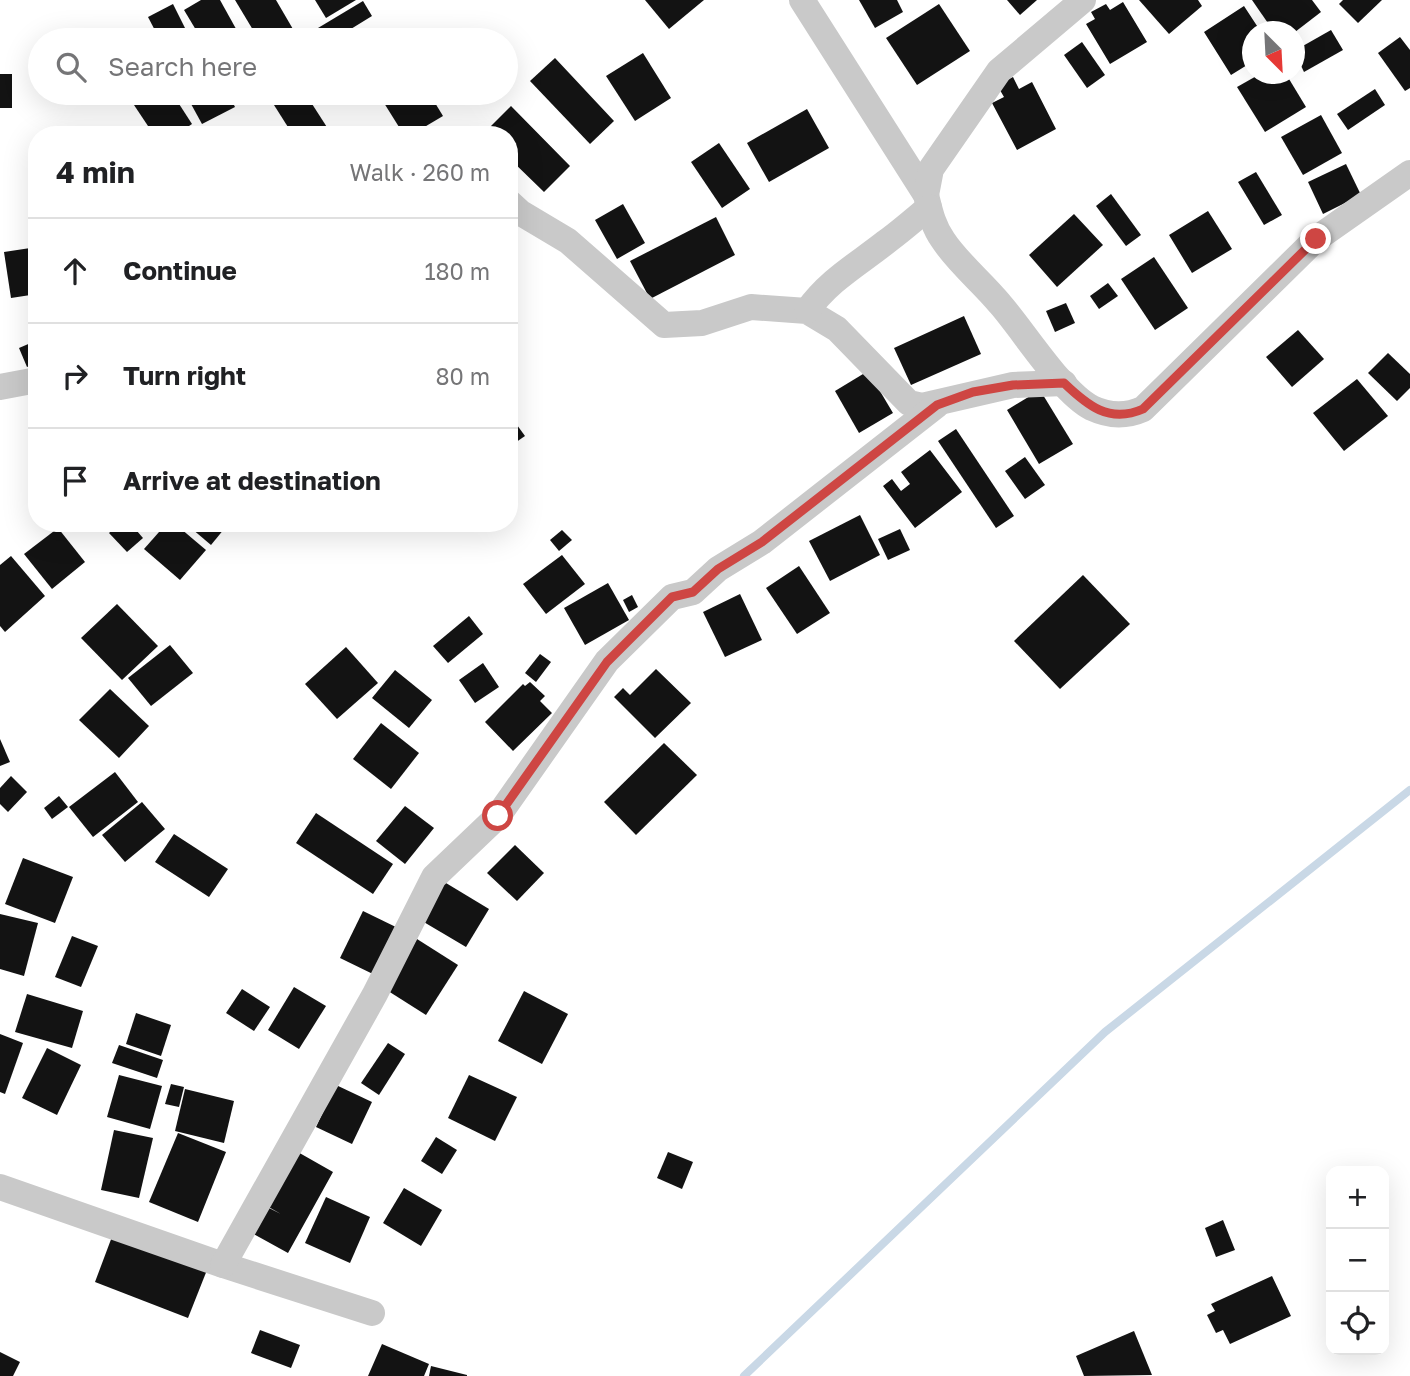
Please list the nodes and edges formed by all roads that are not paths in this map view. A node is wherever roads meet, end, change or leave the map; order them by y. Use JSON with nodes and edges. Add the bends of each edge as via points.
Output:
{"nodes":[{"id":1,"x":802,"y":0,"type":"edge"},
{"id":2,"x":1083,"y":0,"type":"edge"},
{"id":3,"x":1410,"y":173,"type":"edge"},
{"id":4,"x":928,"y":201,"type":"junction"},
{"id":5,"x":518,"y":208,"type":"edge"},
{"id":6,"x":807,"y":311,"type":"junction"},
{"id":7,"x":28,"y":382,"type":"edge"},
{"id":8,"x":1064,"y":383,"type":"junction"},
{"id":9,"x":0,"y":387,"type":"edge"},
{"id":10,"x":937,"y":405,"type":"junction"},
{"id":11,"x":0,"y":1187,"type":"edge"},
{"id":12,"x":223,"y":1265,"type":"junction"},
{"id":13,"x":372,"y":1313,"type":"dead end"}],
"edges":[{"from":1,"to":4,"type":"street"},
{"from":2,"to":4,"type":"street","via":[[999,71],[931,169]]},
{"from":3,"to":8,"type":"street","via":[[1316,239],[1143,409],[1106,414],[1089,407]]},
{"from":4,"to":6,"type":"street","via":[[886,243],[846,269]]},
{"from":4,"to":8,"type":"street","via":[[943,242]]},
{"from":5,"to":6,"type":"street","via":[[568,241],[664,325],[702,323],[751,307]]},
{"from":6,"to":10,"type":"street","via":[[837,329],[909,403]]},
{"from":7,"to":9,"type":"street"},
{"from":8,"to":10,"type":"street","via":[[1013,385]]},
{"from":10,"to":12,"type":"street","via":[[693,592],[672,597],[607,662],[498,816],[434,877],[375,994]]},
{"from":11,"to":12,"type":"street"},
{"from":12,"to":13,"type":"street"}]}
